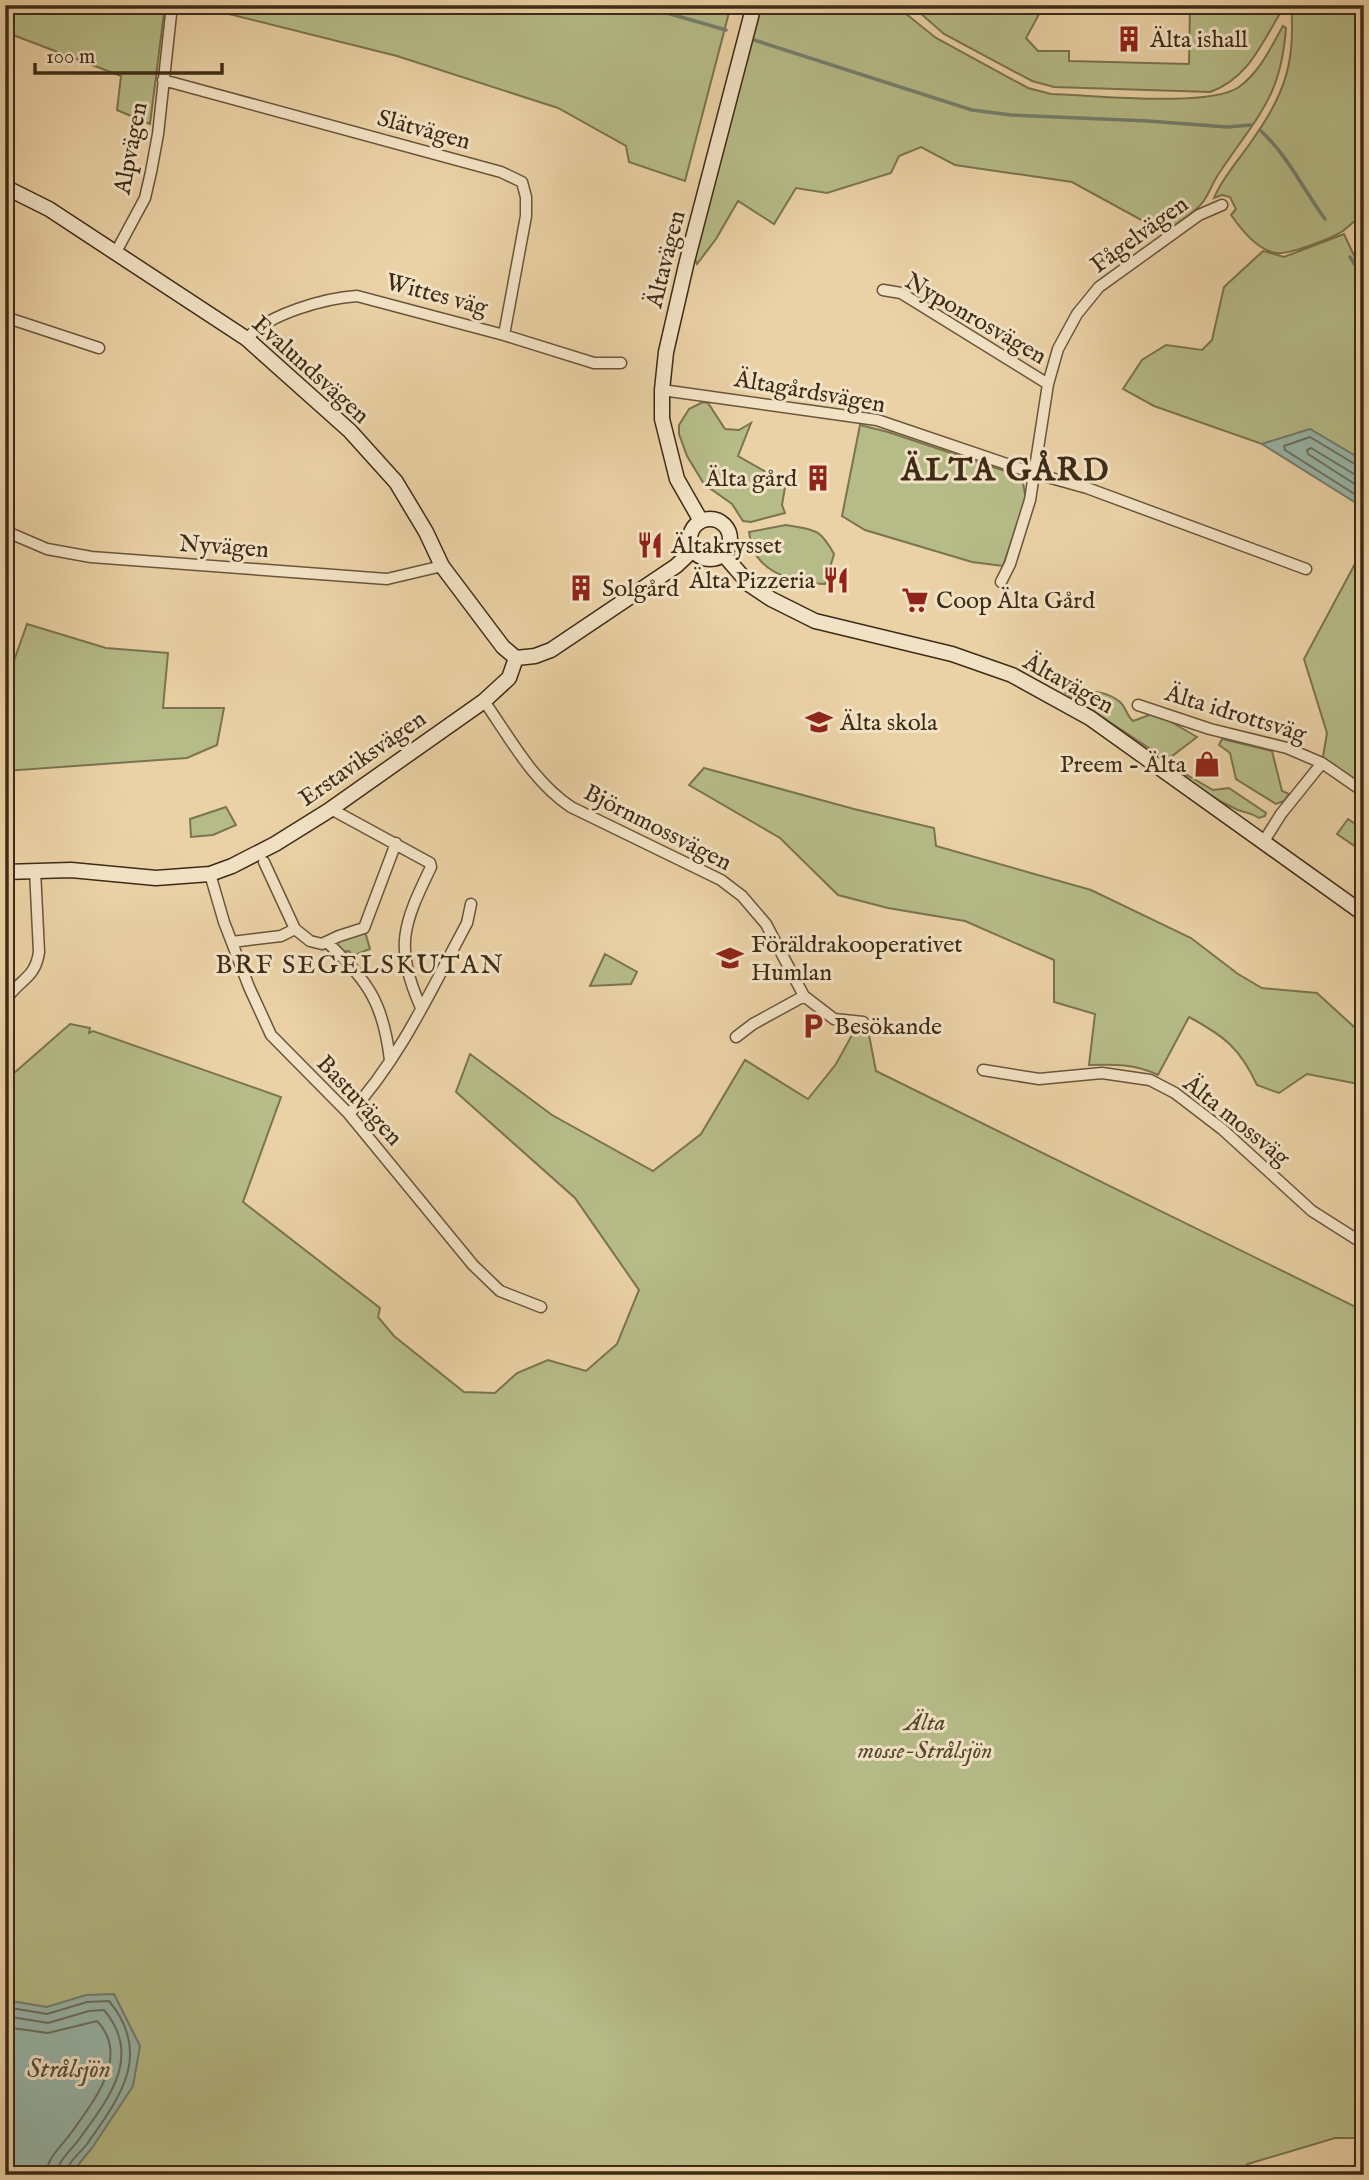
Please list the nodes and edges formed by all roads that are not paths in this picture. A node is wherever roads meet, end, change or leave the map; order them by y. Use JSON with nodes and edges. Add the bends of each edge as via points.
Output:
{"nodes":[{"id":1,"x":172,"y":5,"type":"edge"},
{"id":2,"x":754,"y":5,"type":"edge"},
{"id":3,"x":163,"y":80,"type":"junction"},
{"id":4,"x":5,"y":187,"type":"edge"},
{"id":5,"x":1222,"y":205,"type":"dead end"},
{"id":6,"x":116,"y":252,"type":"junction"},
{"id":7,"x":883,"y":290,"type":"dead end"},
{"id":8,"x":5,"y":317,"type":"edge"},
{"id":9,"x":504,"y":335,"type":"junction"},
{"id":10,"x":247,"y":339,"type":"junction"},
{"id":11,"x":99,"y":348,"type":"dead end"},
{"id":12,"x":621,"y":363,"type":"dead end"},
{"id":13,"x":1048,"y":384,"type":"junction"},
{"id":14,"x":662,"y":390,"type":"junction"},
{"id":15,"x":1033,"y":473,"type":"junction"},
{"id":16,"x":701,"y":522,"type":"junction"},
{"id":17,"x":5,"y":531,"type":"edge"},
{"id":18,"x":694,"y":550,"type":"junction"},
{"id":19,"x":723,"y":554,"type":"junction"},
{"id":20,"x":442,"y":566,"type":"junction"},
{"id":21,"x":1306,"y":569,"type":"dead end"},
{"id":22,"x":1001,"y":582,"type":"dead end"},
{"id":23,"x":516,"y":658,"type":"junction"},
{"id":24,"x":484,"y":701,"type":"junction"},
{"id":25,"x":1138,"y":705,"type":"dead end"},
{"id":26,"x":1322,"y":762,"type":"junction"},
{"id":27,"x":1364,"y":792,"type":"edge"},
{"id":28,"x":331,"y":809,"type":"junction"},
{"id":29,"x":1264,"y":841,"type":"junction"},
{"id":30,"x":396,"y":843,"type":"junction"},
{"id":31,"x":264,"y":862,"type":"dead end"},
{"id":32,"x":35,"y":870,"type":"junction"},
{"id":33,"x":5,"y":872,"type":"edge"},
{"id":34,"x":210,"y":874,"type":"junction"},
{"id":35,"x":471,"y":904,"type":"dead end"},
{"id":36,"x":1364,"y":914,"type":"edge"},
{"id":37,"x":295,"y":929,"type":"junction"},
{"id":38,"x":232,"y":942,"type":"junction"},
{"id":39,"x":328,"y":943,"type":"junction"},
{"id":40,"x":804,"y":996,"type":"junction"},
{"id":41,"x":5,"y":1002,"type":"edge"},
{"id":42,"x":421,"y":1008,"type":"junction"},
{"id":43,"x":863,"y":1022,"type":"dead end"},
{"id":44,"x":736,"y":1037,"type":"dead end"},
{"id":45,"x":390,"y":1060,"type":"junction"},
{"id":46,"x":983,"y":1070,"type":"dead end"},
{"id":47,"x":349,"y":1114,"type":"junction"},
{"id":48,"x":1364,"y":1244,"type":"edge"},
{"id":49,"x":541,"y":1307,"type":"dead end"}],
"edges":[{"from":1,"to":3,"type":"street","name":"Alpvägen"},
{"from":2,"to":14,"type":"street","name":"Ältavägen","via":[[687,261]]},
{"from":3,"to":6,"type":"street","name":"Alpvägen","via":[[145,198]]},
{"from":3,"to":9,"type":"street","name":"Slätvägen","via":[[501,172],[522,183],[526,216]]},
{"from":4,"to":6,"type":"street","name":"Evalundsvägen"},
{"from":5,"to":13,"type":"street","name":"Fågelvägen","via":[[1199,215],[1099,287],[1058,349]]},
{"from":6,"to":10,"type":"street","name":"Evalundsvägen"},
{"from":7,"to":13,"type":"street","name":"Nyponrosvägen","via":[[901,293]]},
{"from":8,"to":11,"type":"street"},
{"from":9,"to":10,"type":"street","name":"Wittes väg","via":[[357,296],[341,297],[268,322]]},
{"from":9,"to":12,"type":"street","name":"Wittes väg","via":[[594,363]]},
{"from":10,"to":20,"type":"street","name":"Evalundsvägen","via":[[350,431],[396,482]]},
{"from":13,"to":15,"type":"street","name":"Fågelvägen"},
{"from":14,"to":15,"type":"street","name":"Ältagårdsvägen","via":[[877,421]]},
{"from":14,"to":16,"type":"street","name":"Ältavägen","via":[[662,419],[677,479]]},
{"from":15,"to":21,"type":"street","name":"Ältagårdsvägen","via":[[1087,488]]},
{"from":15,"to":22,"type":"street","name":"Fågelvägen","via":[[1030,500]]},
{"from":16,"to":18,"type":"street","via":[[691,534]]},
{"from":16,"to":19,"type":"street","via":[[720,522],[727,529],[730,540]]},
{"from":17,"to":20,"type":"street","name":"Nyvägen","via":[[47,549],[91,557],[387,579]]},
{"from":18,"to":19,"type":"street","via":[[710,559]]},
{"from":18,"to":23,"type":"street","via":[[551,650]]},
{"from":19,"to":29,"type":"street","name":"Ältavägen","via":[[750,585],[815,621],[952,654],[1021,680],[1090,718]]},
{"from":20,"to":23,"type":"street","name":"Evalundsvägen"},
{"from":23,"to":24,"type":"street","name":"Erstaviksvägen","via":[[509,677]]},
{"from":24,"to":28,"type":"street","name":"Erstaviksvägen"},
{"from":24,"to":40,"type":"street","name":"Björnmossvägen","via":[[555,797],[721,880],[742,895],[766,924]]},
{"from":25,"to":26,"type":"street","name":"Älta idrottsväg"},
{"from":26,"to":27,"type":"street","name":"Älta idrottsväg"},
{"from":26,"to":29,"type":"street","name":"Älta idrottsväg"},
{"from":28,"to":30,"type":"street"},
{"from":28,"to":34,"type":"street","name":"Erstaviksvägen","via":[[275,844]]},
{"from":29,"to":36,"type":"street","name":"Ältavägen"},
{"from":30,"to":39,"type":"street","via":[[365,929]]},
{"from":30,"to":42,"type":"street","via":[[431,867],[405,927],[406,967]]},
{"from":31,"to":37,"type":"street"},
{"from":32,"to":33,"type":"street","name":"Erstaviksvägen"},
{"from":32,"to":34,"type":"street","name":"Erstaviksvägen","via":[[156,878]]},
{"from":32,"to":41,"type":"street","via":[[37,964]]},
{"from":34,"to":38,"type":"street","name":"Bastuvägen"},
{"from":35,"to":42,"type":"street","via":[[467,923]]},
{"from":37,"to":38,"type":"street","via":[[281,936]]},
{"from":37,"to":39,"type":"street","via":[[314,944]]},
{"from":38,"to":47,"type":"street","name":"Bastuvägen","via":[[271,1035]]},
{"from":39,"to":45,"type":"street","via":[[357,970],[381,1010]]},
{"from":40,"to":43,"type":"street","name":"Björnmossvägen","via":[[834,1019]]},
{"from":40,"to":44,"type":"street"},
{"from":42,"to":45,"type":"street"},
{"from":45,"to":47,"type":"street","via":[[374,1087]]},
{"from":46,"to":48,"type":"street","name":"Älta mossväg","via":[[1039,1079],[1102,1073],[1150,1080],[1222,1129],[1312,1211]]},
{"from":47,"to":49,"type":"street","name":"Bastuvägen","via":[[473,1265],[500,1291]]}]}
